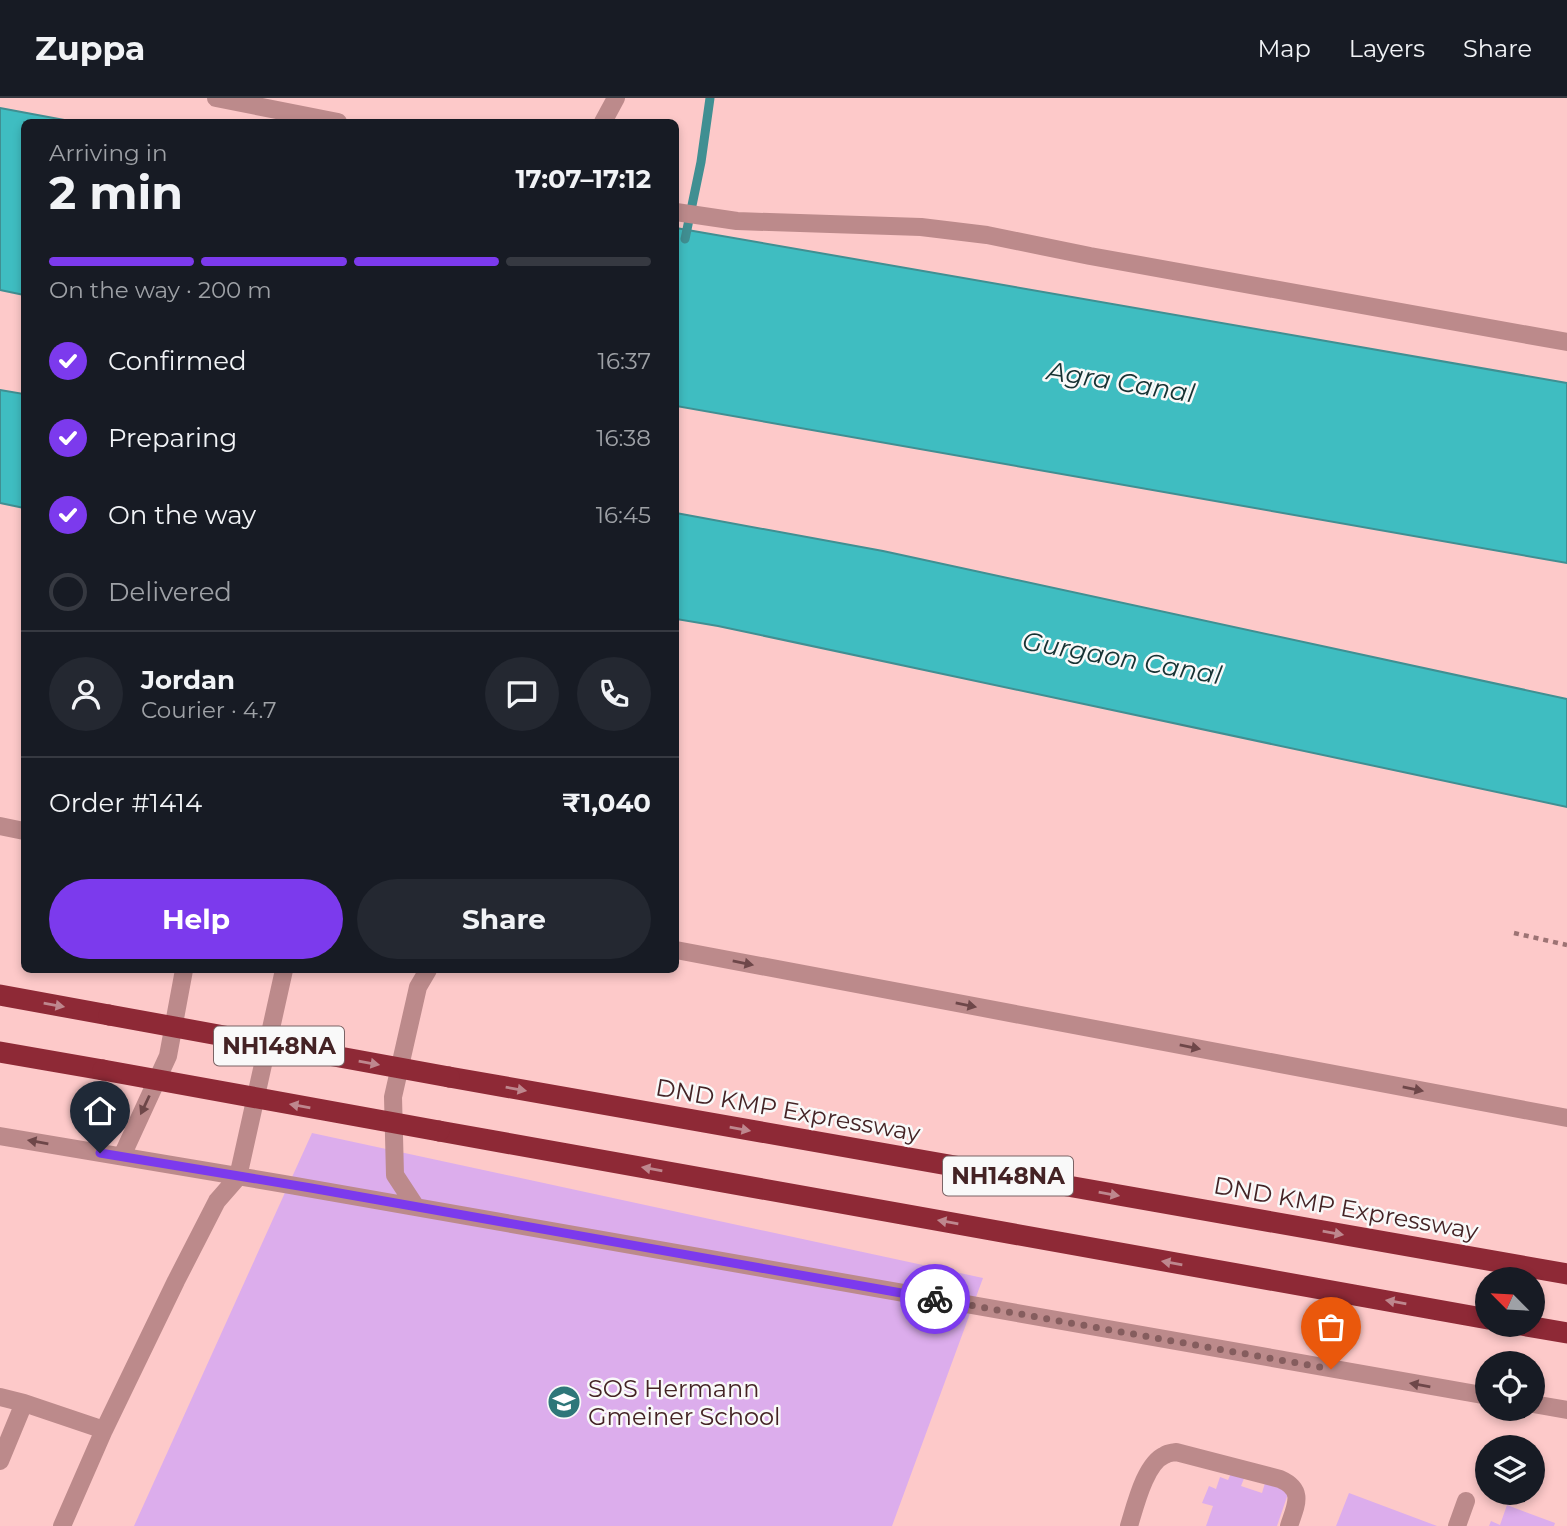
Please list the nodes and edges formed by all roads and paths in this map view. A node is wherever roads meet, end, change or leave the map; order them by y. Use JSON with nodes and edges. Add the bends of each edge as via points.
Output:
{"nodes":[{"id":1,"x":216,"y":98,"type":"edge"},
{"id":2,"x":615,"y":98,"type":"edge"},
{"id":3,"x":323,"y":119,"type":"edge"},
{"id":4,"x":604,"y":119,"type":"edge"},
{"id":5,"x":679,"y":212,"type":"edge"},
{"id":6,"x":1567,"y":342,"type":"edge"},
{"id":7,"x":0,"y":825,"type":"edge"},
{"id":8,"x":21,"y":830,"type":"edge"},
{"id":9,"x":1514,"y":933,"type":"dead end"},
{"id":10,"x":1567,"y":945,"type":"edge"},
{"id":11,"x":679,"y":951,"type":"edge"},
{"id":12,"x":183,"y":973,"type":"edge"},
{"id":13,"x":283,"y":973,"type":"edge"},
{"id":14,"x":426,"y":973,"type":"edge"},
{"id":15,"x":0,"y":995,"type":"edge"},
{"id":16,"x":0,"y":1052,"type":"edge"},
{"id":17,"x":1567,"y":1118,"type":"edge"},
{"id":18,"x":0,"y":1136,"type":"edge"},
{"id":19,"x":121,"y":1156,"type":"junction"},
{"id":20,"x":238,"y":1177,"type":"junction"},
{"id":21,"x":416,"y":1207,"type":"junction"},
{"id":22,"x":1567,"y":1274,"type":"edge"},
{"id":23,"x":1475,"y":1317,"type":"edge"},
{"id":24,"x":1545,"y":1329,"type":"edge"},
{"id":25,"x":1567,"y":1333,"type":"edge"},
{"id":26,"x":1475,"y":1394,"type":"edge"},
{"id":27,"x":0,"y":1397,"type":"edge"},
{"id":28,"x":24,"y":1403,"type":"junction"},
{"id":29,"x":1545,"y":1406,"type":"edge"},
{"id":30,"x":1567,"y":1410,"type":"edge"},
{"id":31,"x":104,"y":1430,"type":"junction"},
{"id":32,"x":0,"y":1461,"type":"edge"},
{"id":33,"x":1466,"y":1501,"type":"dead end"},
{"id":34,"x":62,"y":1526,"type":"edge"},
{"id":35,"x":1129,"y":1526,"type":"edge"},
{"id":36,"x":1289,"y":1526,"type":"edge"},
{"id":37,"x":1457,"y":1526,"type":"edge"}],
"edges":[{"from":1,"to":3,"type":"street"},
{"from":2,"to":4,"type":"street"},
{"from":5,"to":6,"type":"street","via":[[737,221],[921,227],[987,235]]},
{"from":7,"to":8,"type":"street"},
{"from":9,"to":10,"type":"path"},
{"from":11,"to":17,"type":"street","one_way":true},
{"from":12,"to":19,"type":"street","one_way":true,"via":[[168,1056]]},
{"from":13,"to":20,"type":"street"},
{"from":14,"to":21,"type":"street","via":[[418,986],[393,1097],[395,1175]]},
{"from":15,"to":22,"type":"highway","name":"DND KMP Expressway","number":"NH148NA","one_way":true,"bridge":true},
{"from":23,"to":16,"type":"highway","number":"NH148NA","one_way":true,"bridge":true},
{"from":19,"to":18,"type":"street","one_way":true},
{"from":19,"to":20,"type":"street"},
{"from":20,"to":21,"type":"street"},
{"from":20,"to":31,"type":"street","via":[[217,1201]]},
{"from":26,"to":21,"type":"street","one_way":true},
{"from":24,"to":25,"type":"highway"},
{"from":27,"to":28,"type":"street"},
{"from":28,"to":31,"type":"street"},
{"from":28,"to":32,"type":"street"},
{"from":29,"to":30,"type":"street"},
{"from":31,"to":34,"type":"street"},
{"from":33,"to":37,"type":"street"},
{"from":35,"to":36,"type":"street","via":[[1153,1465],[1163,1455],[1176,1452],[1289,1483],[1297,1500]]}]}
